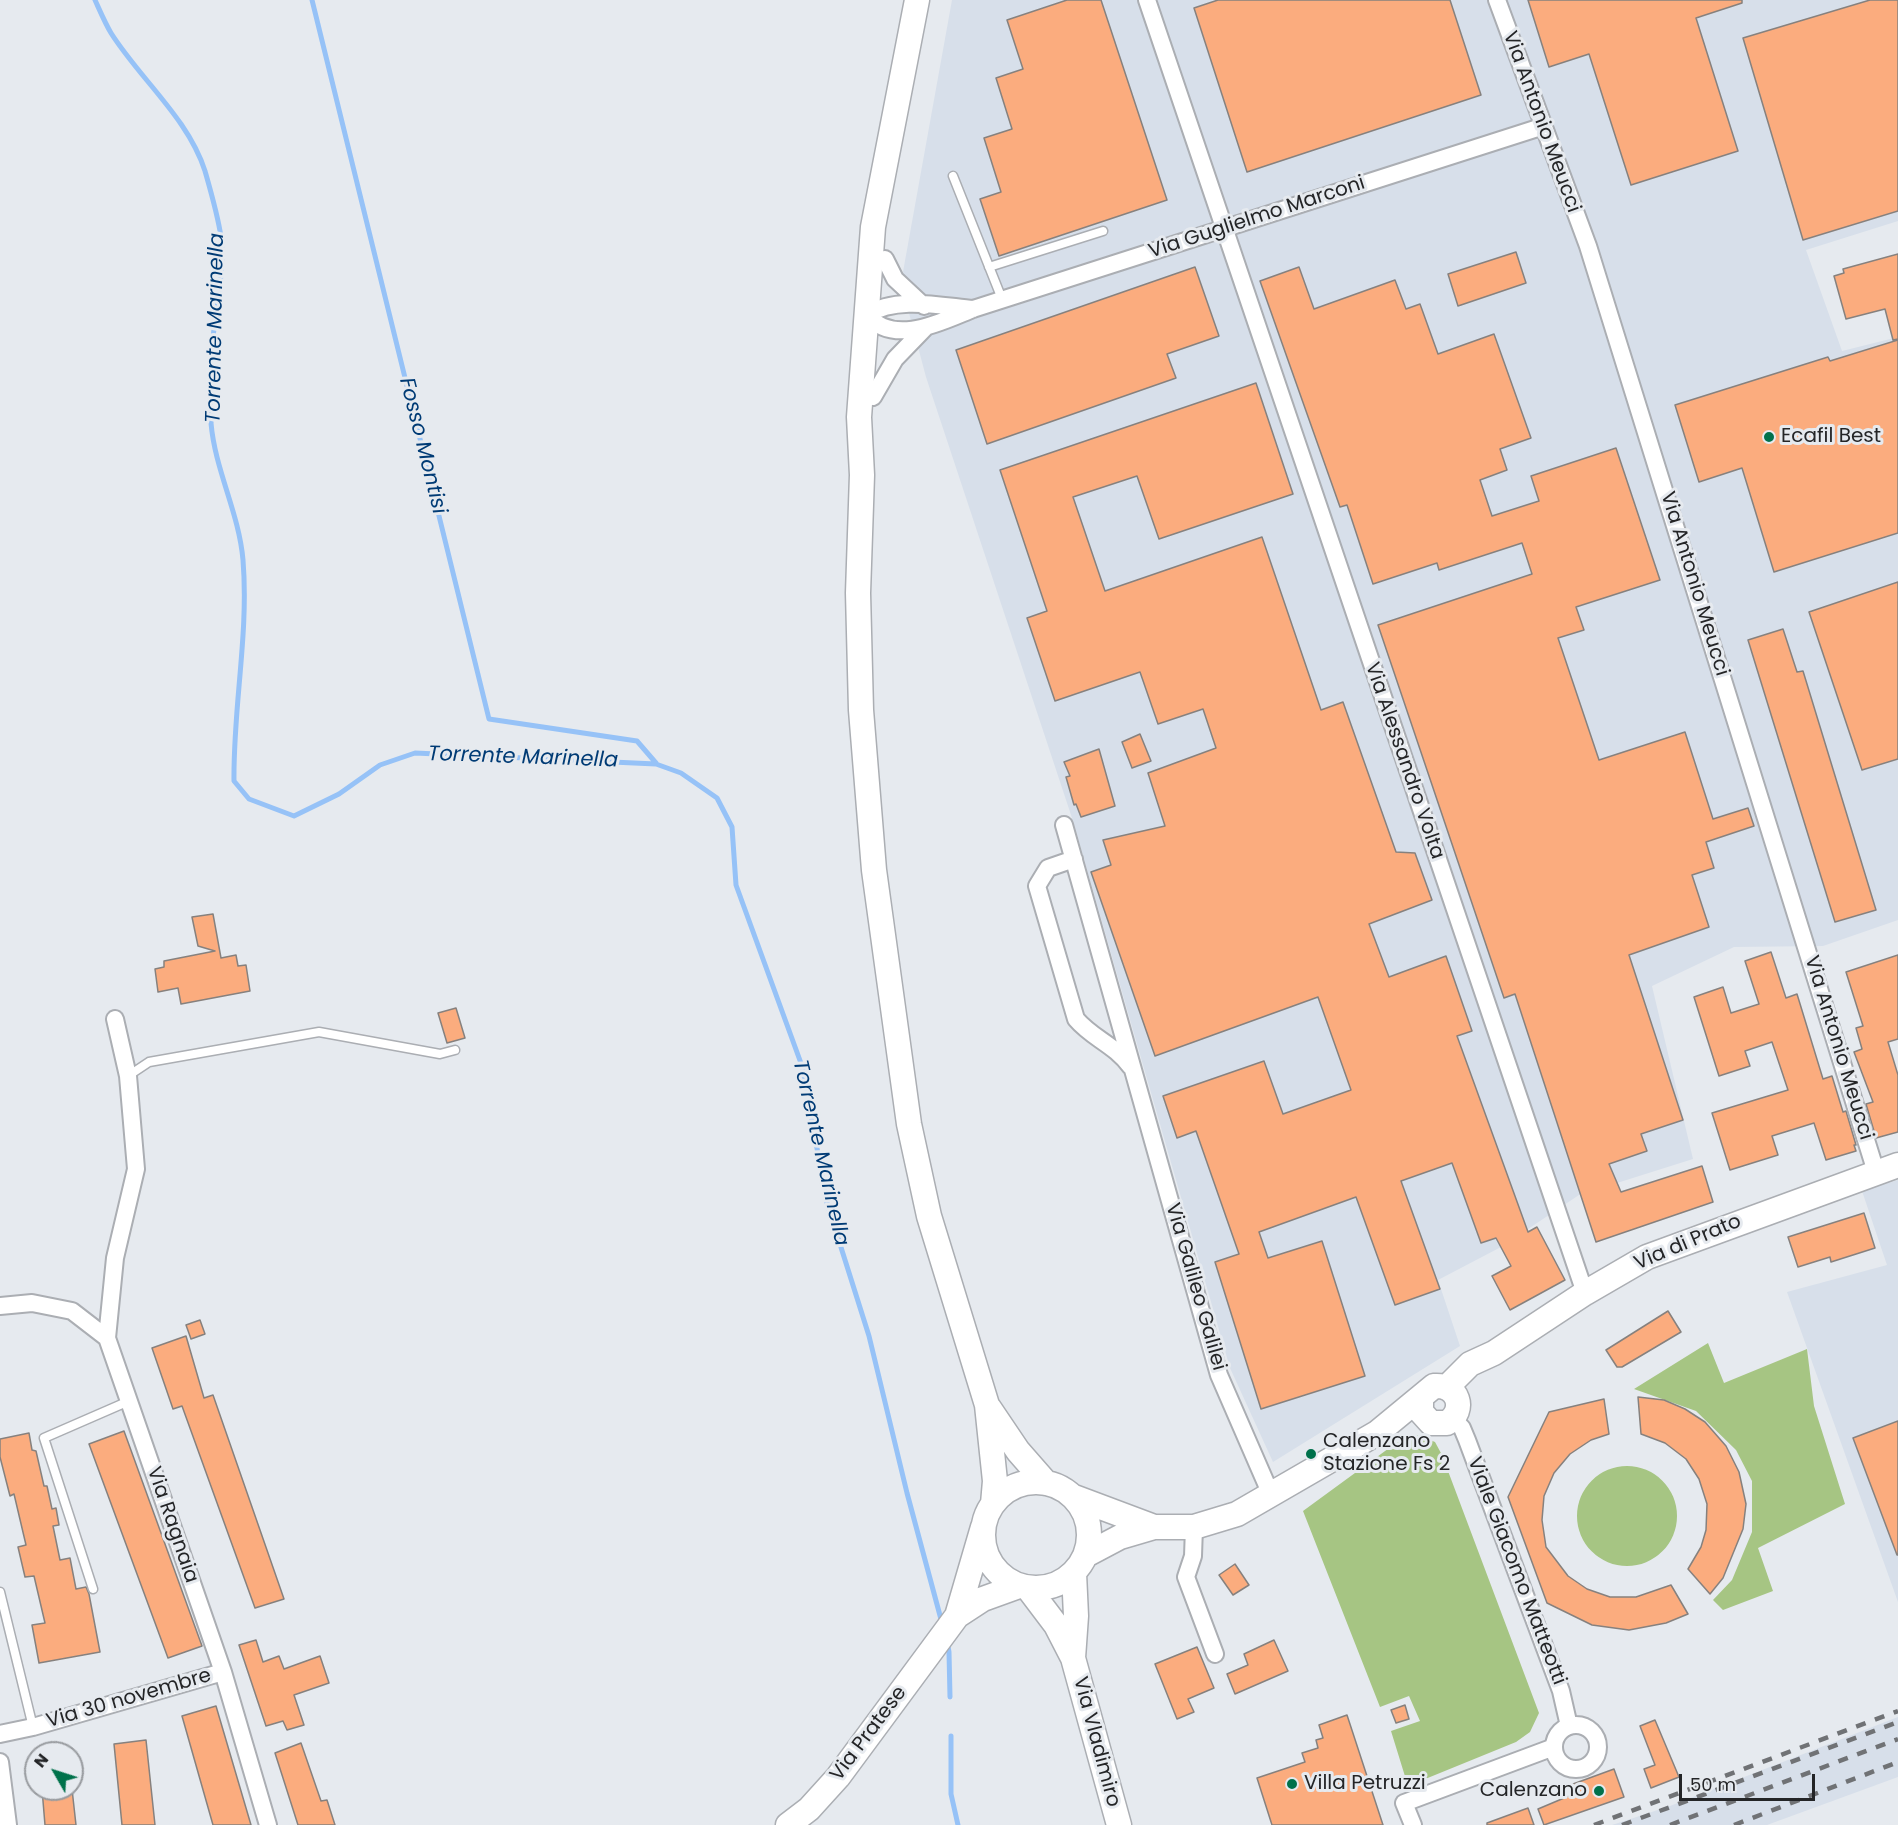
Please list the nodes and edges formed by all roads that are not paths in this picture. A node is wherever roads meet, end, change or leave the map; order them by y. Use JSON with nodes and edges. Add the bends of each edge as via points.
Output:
{"nodes":[{"id":1,"x":917,"y":0,"type":"edge"},
{"id":2,"x":1148,"y":0,"type":"edge"},
{"id":3,"x":1497,"y":0,"type":"edge"},
{"id":4,"x":1541,"y":127,"type":"junction"},
{"id":5,"x":889,"y":155,"type":"junction"},
{"id":6,"x":953,"y":176,"type":"dead end"},
{"id":7,"x":1223,"y":228,"type":"junction"},
{"id":8,"x":1103,"y":231,"type":"dead end"},
{"id":9,"x":885,"y":259,"type":"junction"},
{"id":10,"x":989,"y":267,"type":"junction"},
{"id":11,"x":1002,"y":299,"type":"junction"},
{"id":12,"x":924,"y":306,"type":"junction"},
{"id":13,"x":973,"y":309,"type":"junction"},
{"id":14,"x":876,"y":316,"type":"junction"},
{"id":15,"x":925,"y":328,"type":"junction"},
{"id":16,"x":873,"y":397,"type":"junction"},
{"id":17,"x":862,"y":475,"type":"junction"},
{"id":18,"x":1064,"y":825,"type":"dead end"},
{"id":19,"x":1074,"y":859,"type":"junction"},
{"id":20,"x":1119,"y":1015,"type":"junction"},
{"id":21,"x":115,"y":1019,"type":"dead end"},
{"id":22,"x":1094,"y":1035,"type":"junction"},
{"id":23,"x":455,"y":1050,"type":"dead end"},
{"id":24,"x":1135,"y":1072,"type":"junction"},
{"id":25,"x":128,"y":1076,"type":"junction"},
{"id":26,"x":1887,"y":1169,"type":"edge"},
{"id":27,"x":1586,"y":1293,"type":"junction"},
{"id":28,"x":0,"y":1306,"type":"edge"},
{"id":29,"x":107,"y":1338,"type":"junction"},
{"id":30,"x":129,"y":1401,"type":"junction"},
{"id":31,"x":1452,"y":1401,"type":"junction"},
{"id":32,"x":987,"y":1406,"type":"junction"},
{"id":33,"x":1423,"y":1408,"type":"junction"},
{"id":34,"x":1046,"y":1482,"type":"junction"},
{"id":35,"x":1074,"y":1497,"type":"junction"},
{"id":36,"x":1272,"y":1497,"type":"junction"},
{"id":37,"x":993,"y":1504,"type":"junction"},
{"id":38,"x":983,"y":1527,"type":"junction"},
{"id":39,"x":1154,"y":1527,"type":"junction"},
{"id":40,"x":1194,"y":1527,"type":"junction"},
{"id":41,"x":1080,"y":1564,"type":"junction"},
{"id":42,"x":1023,"y":1587,"type":"junction"},
{"id":43,"x":93,"y":1589,"type":"dead end"},
{"id":44,"x":0,"y":1592,"type":"edge"},
{"id":45,"x":950,"y":1625,"type":"junction"},
{"id":46,"x":1215,"y":1654,"type":"dead end"},
{"id":47,"x":1073,"y":1658,"type":"junction"},
{"id":48,"x":223,"y":1672,"type":"junction"},
{"id":49,"x":1569,"y":1726,"type":"junction"},
{"id":50,"x":33,"y":1727,"type":"junction"},
{"id":51,"x":0,"y":1734,"type":"edge"},
{"id":52,"x":1554,"y":1747,"type":"junction"},
{"id":53,"x":0,"y":1762,"type":"edge"},
{"id":54,"x":8,"y":1825,"type":"edge"},
{"id":55,"x":268,"y":1825,"type":"edge"},
{"id":56,"x":788,"y":1825,"type":"edge"},
{"id":57,"x":1119,"y":1825,"type":"edge"},
{"id":58,"x":1413,"y":1825,"type":"edge"}],
"edges":[{"from":1,"to":5,"type":"main road"},
{"from":2,"to":7,"type":"street","name":"Via Alessandro Volta"},
{"from":3,"to":4,"type":"street","name":"Via Antonio Meucci"},
{"from":4,"to":7,"type":"street","name":"Via Guglielmo Marconi"},
{"from":4,"to":26,"type":"street","name":"Via Antonio Meucci","via":[[1588,246]]},
{"from":5,"to":9,"type":"main road"},
{"from":5,"to":14,"type":"main road","via":[[873,227]]},
{"from":6,"to":10,"type":"lane"},
{"from":7,"to":11,"type":"street","name":"Via Guglielmo Marconi"},
{"from":7,"to":27,"type":"street","name":"Via Alessandro Volta"},
{"from":8,"to":10,"type":"lane"},
{"from":9,"to":12,"type":"street","via":[[895,279]]},
{"from":9,"to":14,"type":"main road"},
{"from":10,"to":11,"type":"lane"},
{"from":11,"to":13,"type":"street","name":"Via Guglielmo Marconi"},
{"from":12,"to":13,"type":"street","name":"Via Guglielmo Marconi"},
{"from":12,"to":14,"type":"street","name":"Via Guglielmo Marconi","via":[[896,305]]},
{"from":13,"to":15,"type":"street","name":"Via Guglielmo Marconi"},
{"from":14,"to":15,"type":"street","name":"Via Guglielmo Marconi","via":[[895,330]]},
{"from":14,"to":16,"type":"main road"},
{"from":14,"to":17,"type":"main road","via":[[859,417]]},
{"from":15,"to":16,"type":"street","name":"Via Guglielmo Marconi","via":[[894,359]]},
{"from":16,"to":17,"type":"main road"},
{"from":17,"to":32,"type":"main road","via":[[858,593],[861,710],[876,881],[911,1136],[929,1216]]},
{"from":18,"to":19,"type":"street","name":"Via Galileo Galilei"},
{"from":19,"to":20,"type":"street","name":"Via Galileo Galilei"},
{"from":19,"to":22,"type":"street","name":"Via Galileo Galilei","via":[[1048,868],[1037,886],[1076,1019]]},
{"from":20,"to":22,"type":"street","via":[[1111,1029]]},
{"from":20,"to":24,"type":"street","name":"Via Galileo Galilei"},
{"from":21,"to":25,"type":"street"},
{"from":22,"to":24,"type":"street","name":"Via Galileo Galilei","via":[[1112,1045]]},
{"from":23,"to":25,"type":"lane","via":[[440,1054],[319,1032],[149,1062]]},
{"from":24,"to":36,"type":"street","name":"Via Galileo Galilei","via":[[1219,1375]]},
{"from":25,"to":29,"type":"street","via":[[136,1169],[115,1258]]},
{"from":26,"to":27,"type":"main road","name":"Via di Prato","via":[[1647,1257]]},
{"from":27,"to":31,"type":"main road","name":"Via di Prato","via":[[1494,1353],[1470,1364]]},
{"from":28,"to":29,"type":"street","via":[[32,1303],[72,1311]]},
{"from":29,"to":30,"type":"street","name":"Via Ragnaia"},
{"from":30,"to":43,"type":"lane","via":[[44,1437]]},
{"from":30,"to":48,"type":"street","name":"Via Ragnaia"},
{"from":31,"to":33,"type":"main road","name":"Via di Prato","via":[[1434,1386]]},
{"from":31,"to":33,"type":"main road","name":"Via di Prato","via":[[1439,1425]]},
{"from":31,"to":49,"type":"street","name":"Viale Giacomo Matteotti","via":[[1561,1691]]},
{"from":32,"to":34,"type":"main road","via":[[1018,1451]]},
{"from":32,"to":37,"type":"main road"},
{"from":33,"to":36,"type":"main road","name":"Via di Prato"},
{"from":34,"to":35,"type":"main road","name":"Via di Prato"},
{"from":34,"to":37,"type":"main road","via":[[1022,1484]]},
{"from":35,"to":39,"type":"main road","name":"Via di Prato"},
{"from":35,"to":41,"type":"main road","via":[[1090,1531]]},
{"from":36,"to":40,"type":"main road","name":"Via di Prato","via":[[1237,1514]]},
{"from":37,"to":38,"type":"main road"},
{"from":38,"to":42,"type":"main road","via":[[990,1563],[1002,1577]]},
{"from":38,"to":45,"type":"main road"},
{"from":39,"to":40,"type":"main road","name":"Via di Prato"},
{"from":39,"to":41,"type":"main road","name":"Via di Prato","via":[[1120,1537]]},
{"from":40,"to":46,"type":"street","via":[[1193,1556],[1186,1577]]},
{"from":41,"to":42,"type":"main road","name":"Via di Prato","via":[[1060,1583],[1045,1588]]},
{"from":41,"to":47,"type":"main road","name":"Via Vladimiro"},
{"from":42,"to":45,"type":"main road","name":"Via di Prato","via":[[983,1599]]},
{"from":42,"to":47,"type":"main road","name":"Via Vladimiro","via":[[1056,1625]]},
{"from":44,"to":50,"type":"lane"},
{"from":45,"to":56,"type":"main road","name":"Via Pratese","via":[[838,1777],[809,1809]]},
{"from":47,"to":57,"type":"main road","name":"Via Vladimiro"},
{"from":48,"to":50,"type":"street","name":"Via 30 novembre"},
{"from":48,"to":55,"type":"street","name":"Via Ragnaia"},
{"from":49,"to":52,"type":"street","via":[[1558,1735]]},
{"from":49,"to":52,"type":"street","via":[[1583,1726],[1594,1735],[1598,1749],[1592,1762],[1580,1769],[1566,1766],[1557,1758]]},
{"from":50,"to":51,"type":"street","name":"Via 30 novembre"},
{"from":52,"to":58,"type":"street","via":[[1404,1803]]},
{"from":53,"to":54,"type":"street"}]}
